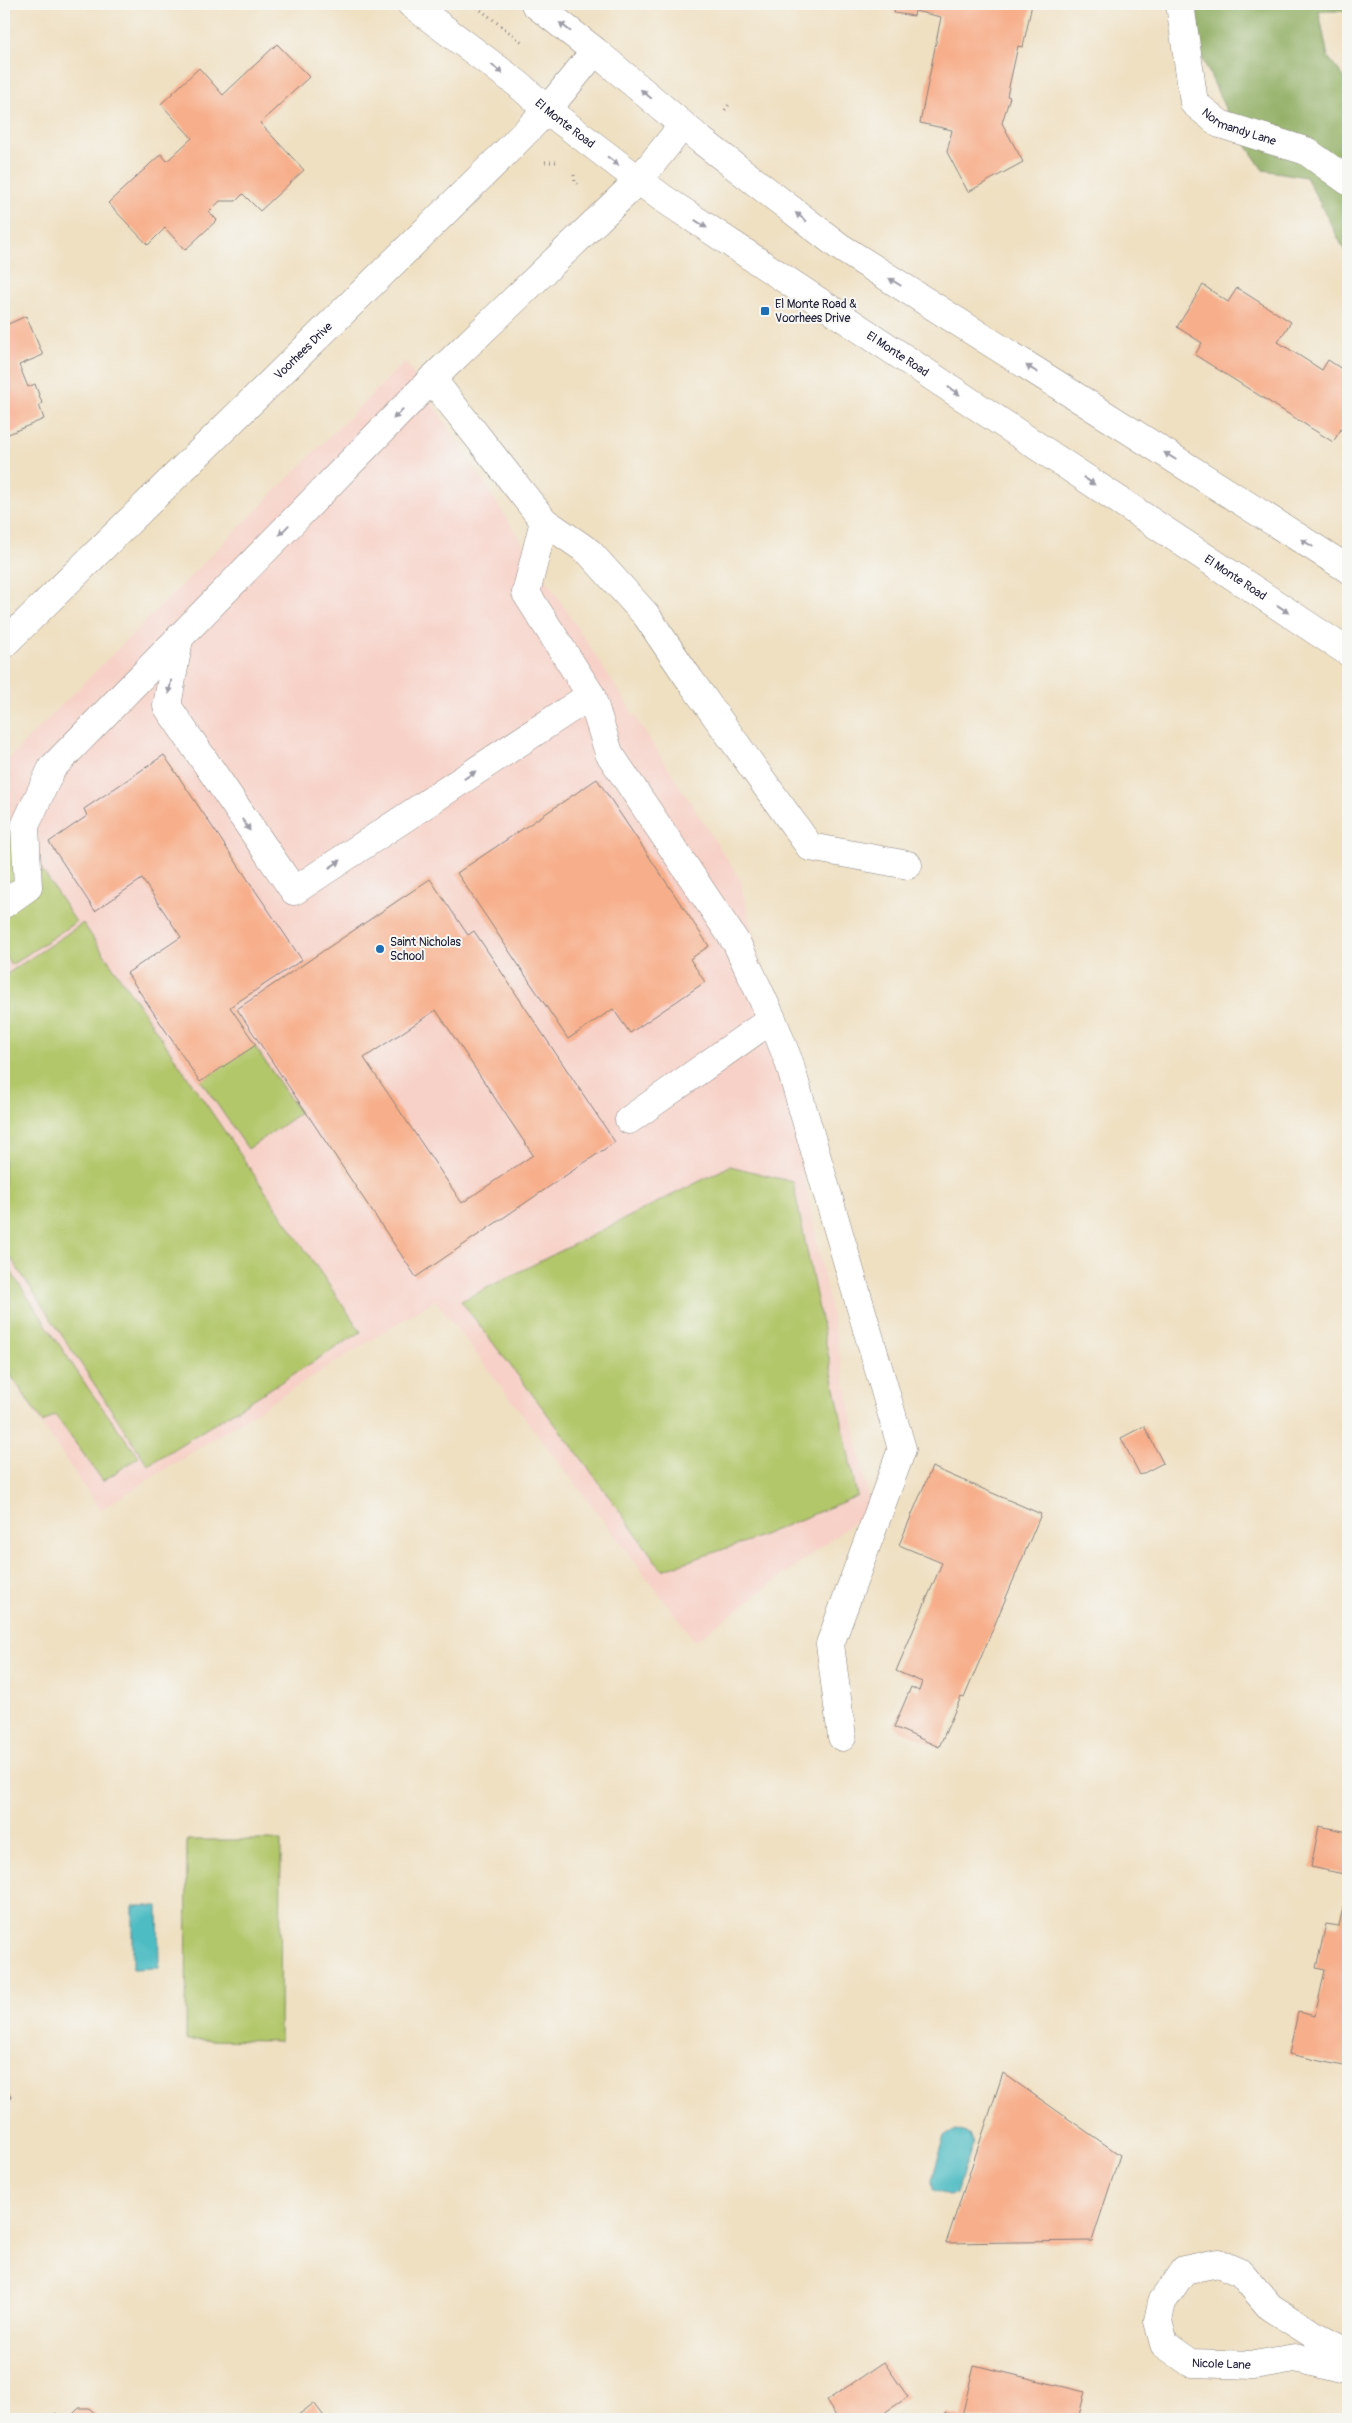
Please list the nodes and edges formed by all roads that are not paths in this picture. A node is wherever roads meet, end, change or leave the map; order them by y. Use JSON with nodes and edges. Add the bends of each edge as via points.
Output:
{"nodes":[{"id":1,"x":410,"y":4,"type":"edge"},
{"id":2,"x":535,"y":4,"type":"edge"},
{"id":3,"x":1180,"y":4,"type":"edge"},
{"id":4,"x":595,"y":51,"type":"junction"},
{"id":5,"x":547,"y":110,"type":"junction"},
{"id":6,"x":683,"y":125,"type":"junction"},
{"id":7,"x":638,"y":181,"type":"junction"},
{"id":8,"x":1348,"y":181,"type":"edge"},
{"id":9,"x":432,"y":379,"type":"junction"},
{"id":10,"x":544,"y":521,"type":"junction"},
{"id":11,"x":1348,"y":569,"type":"edge"},
{"id":12,"x":8,"y":631,"type":"edge"},
{"id":13,"x":179,"y":638,"type":"junction"},
{"id":14,"x":1348,"y":652,"type":"edge"},
{"id":15,"x":591,"y":694,"type":"junction"},
{"id":16,"x":908,"y":866,"type":"dead end"},
{"id":17,"x":4,"y":904,"type":"edge"},
{"id":18,"x":772,"y":1020,"type":"junction"},
{"id":19,"x":629,"y":1120,"type":"dead end"},
{"id":20,"x":842,"y":1738,"type":"dead end"},
{"id":21,"x":1348,"y":2352,"type":"edge"},
{"id":22,"x":1348,"y":2371,"type":"edge"}],
"edges":[{"from":1,"to":5,"type":"main road","name":"El Monte Road","one_way":true,"via":[[518,84]]},
{"from":4,"to":2,"type":"main road","one_way":true},
{"from":3,"to":8,"type":"main road","name":"Normandy Lane","via":[[1194,103],[1220,124],[1306,151]]},
{"from":4,"to":5,"type":"main road","name":"Voorhees Drive"},
{"from":6,"to":4,"type":"main road","one_way":true},
{"from":5,"to":7,"type":"main road","name":"El Monte Road","one_way":true},
{"from":5,"to":12,"type":"main road","name":"Voorhees Drive"},
{"from":6,"to":7,"type":"main road"},
{"from":11,"to":6,"type":"main road","one_way":true,"via":[[840,247]]},
{"from":7,"to":9,"type":"main road"},
{"from":7,"to":14,"type":"main road","name":"El Monte Road","one_way":true},
{"from":9,"to":10,"type":"main road"},
{"from":9,"to":13,"type":"main road","one_way":true},
{"from":10,"to":15,"type":"main road","via":[[526,593]]},
{"from":10,"to":16,"type":"main road","via":[[589,552],[646,615],[810,847]]},
{"from":13,"to":15,"type":"main road","one_way":true,"via":[[167,706],[294,891]]},
{"from":13,"to":17,"type":"main road","via":[[52,768],[25,826],[28,887]]},
{"from":15,"to":18,"type":"main road","via":[[609,753],[737,944]]},
{"from":18,"to":19,"type":"main road"},
{"from":18,"to":20,"type":"main road","via":[[789,1062],[902,1449],[830,1644]]},
{"from":21,"to":22,"type":"main road","name":"Nicole Lane","via":[[1270,2307],[1241,2273],[1218,2263],[1184,2270],[1162,2302],[1158,2321],[1164,2344],[1191,2363],[1254,2365],[1295,2358]]}]}
